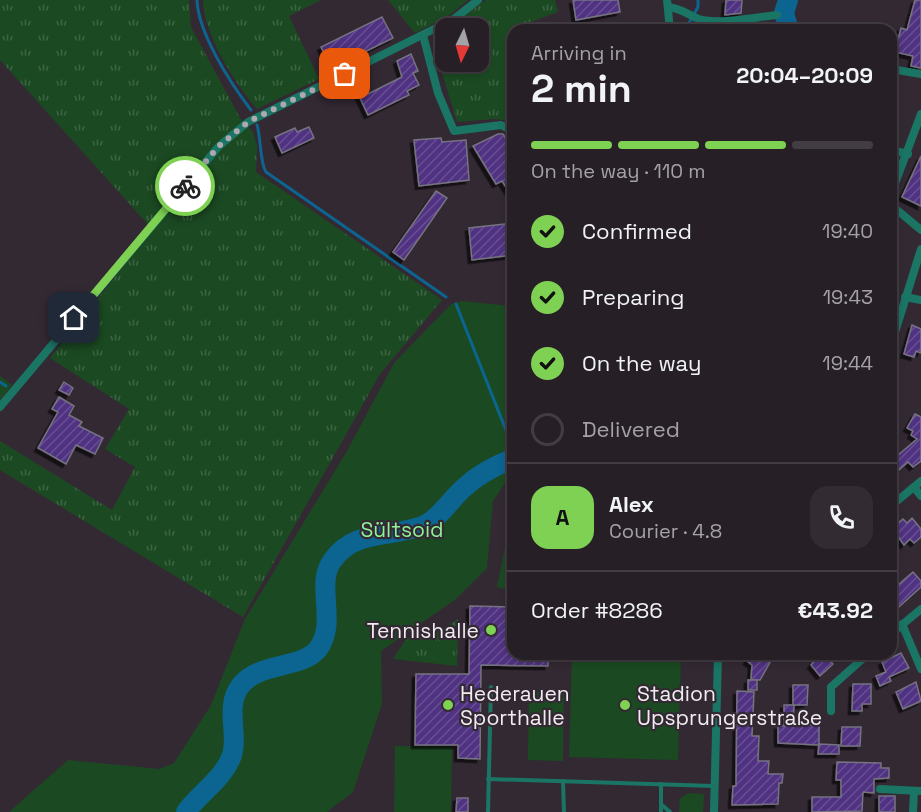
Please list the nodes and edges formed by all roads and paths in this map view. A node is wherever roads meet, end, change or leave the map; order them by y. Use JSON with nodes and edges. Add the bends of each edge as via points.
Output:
{"nodes":[{"id":1,"x":478,"y":0,"type":"edge"},
{"id":2,"x":668,"y":4,"type":"edge"},
{"id":3,"x":777,"y":15,"type":"dead end"},
{"id":4,"x":670,"y":24,"type":"edge"},
{"id":5,"x":423,"y":35,"type":"junction"},
{"id":6,"x":897,"y":70,"type":"edge"},
{"id":7,"x":921,"y":74,"type":"edge"},
{"id":8,"x":921,"y":114,"type":"edge"},
{"id":9,"x":507,"y":128,"type":"edge"},
{"id":10,"x":897,"y":151,"type":"edge"},
{"id":11,"x":908,"y":154,"type":"junction"},
{"id":12,"x":897,"y":180,"type":"edge"},
{"id":13,"x":897,"y":210,"type":"edge"},
{"id":14,"x":921,"y":230,"type":"edge"},
{"id":15,"x":921,"y":249,"type":"edge"},
{"id":16,"x":905,"y":297,"type":"junction"},
{"id":17,"x":921,"y":300,"type":"edge"},
{"id":18,"x":897,"y":324,"type":"edge"},
{"id":19,"x":0,"y":407,"type":"edge"},
{"id":20,"x":917,"y":484,"type":"edge"},
{"id":21,"x":921,"y":496,"type":"edge"},
{"id":22,"x":897,"y":501,"type":"edge"},
{"id":23,"x":921,"y":609,"type":"edge"},
{"id":24,"x":902,"y":624,"type":"junction"},
{"id":25,"x":897,"y":629,"type":"edge"},
{"id":26,"x":718,"y":660,"type":"edge"},
{"id":27,"x":861,"y":660,"type":"edge"},
{"id":28,"x":921,"y":669,"type":"edge"},
{"id":29,"x":491,"y":687,"type":"dead end"},
{"id":30,"x":831,"y":711,"type":"dead end"},
{"id":31,"x":488,"y":779,"type":"junction"},
{"id":32,"x":563,"y":781,"type":"junction"},
{"id":33,"x":661,"y":784,"type":"junction"},
{"id":34,"x":714,"y":786,"type":"junction"},
{"id":35,"x":880,"y":789,"type":"dead end"},
{"id":36,"x":917,"y":791,"type":"edge"},
{"id":37,"x":661,"y":804,"type":"junction"},
{"id":38,"x":488,"y":812,"type":"edge"},
{"id":39,"x":564,"y":812,"type":"edge"},
{"id":40,"x":661,"y":812,"type":"edge"},
{"id":41,"x":670,"y":812,"type":"edge"},
{"id":42,"x":714,"y":812,"type":"edge"},
{"id":43,"x":913,"y":812,"type":"edge"}],
"edges":[{"from":1,"to":5,"type":"street","via":[[454,19]]},
{"from":2,"to":3,"type":"street","via":[[699,19],[742,20]]},
{"from":2,"to":4,"type":"street"},
{"from":5,"to":9,"type":"street","via":[[438,93],[454,131],[501,125]]},
{"from":5,"to":19,"type":"street","via":[[248,122],[219,146]]},
{"from":6,"to":7,"type":"street"},
{"from":8,"to":11,"type":"street"},
{"from":10,"to":11,"type":"street"},
{"from":11,"to":12,"type":"street"},
{"from":13,"to":14,"type":"street"},
{"from":15,"to":16,"type":"street"},
{"from":16,"to":17,"type":"street"},
{"from":16,"to":18,"type":"street"},
{"from":20,"to":21,"type":"street"},
{"from":20,"to":22,"type":"street"},
{"from":23,"to":24,"type":"street"},
{"from":24,"to":25,"type":"street"},
{"from":24,"to":28,"type":"street"},
{"from":26,"to":34,"type":"street"},
{"from":27,"to":30,"type":"street","via":[[831,687]]},
{"from":29,"to":31,"type":"lane"},
{"from":31,"to":32,"type":"lane"},
{"from":31,"to":38,"type":"lane"},
{"from":32,"to":33,"type":"lane"},
{"from":32,"to":39,"type":"lane"},
{"from":33,"to":34,"type":"lane"},
{"from":33,"to":37,"type":"lane"},
{"from":34,"to":42,"type":"street"},
{"from":35,"to":36,"type":"street"},
{"from":36,"to":43,"type":"street"},
{"from":37,"to":40,"type":"lane"},
{"from":37,"to":41,"type":"lane"}]}
